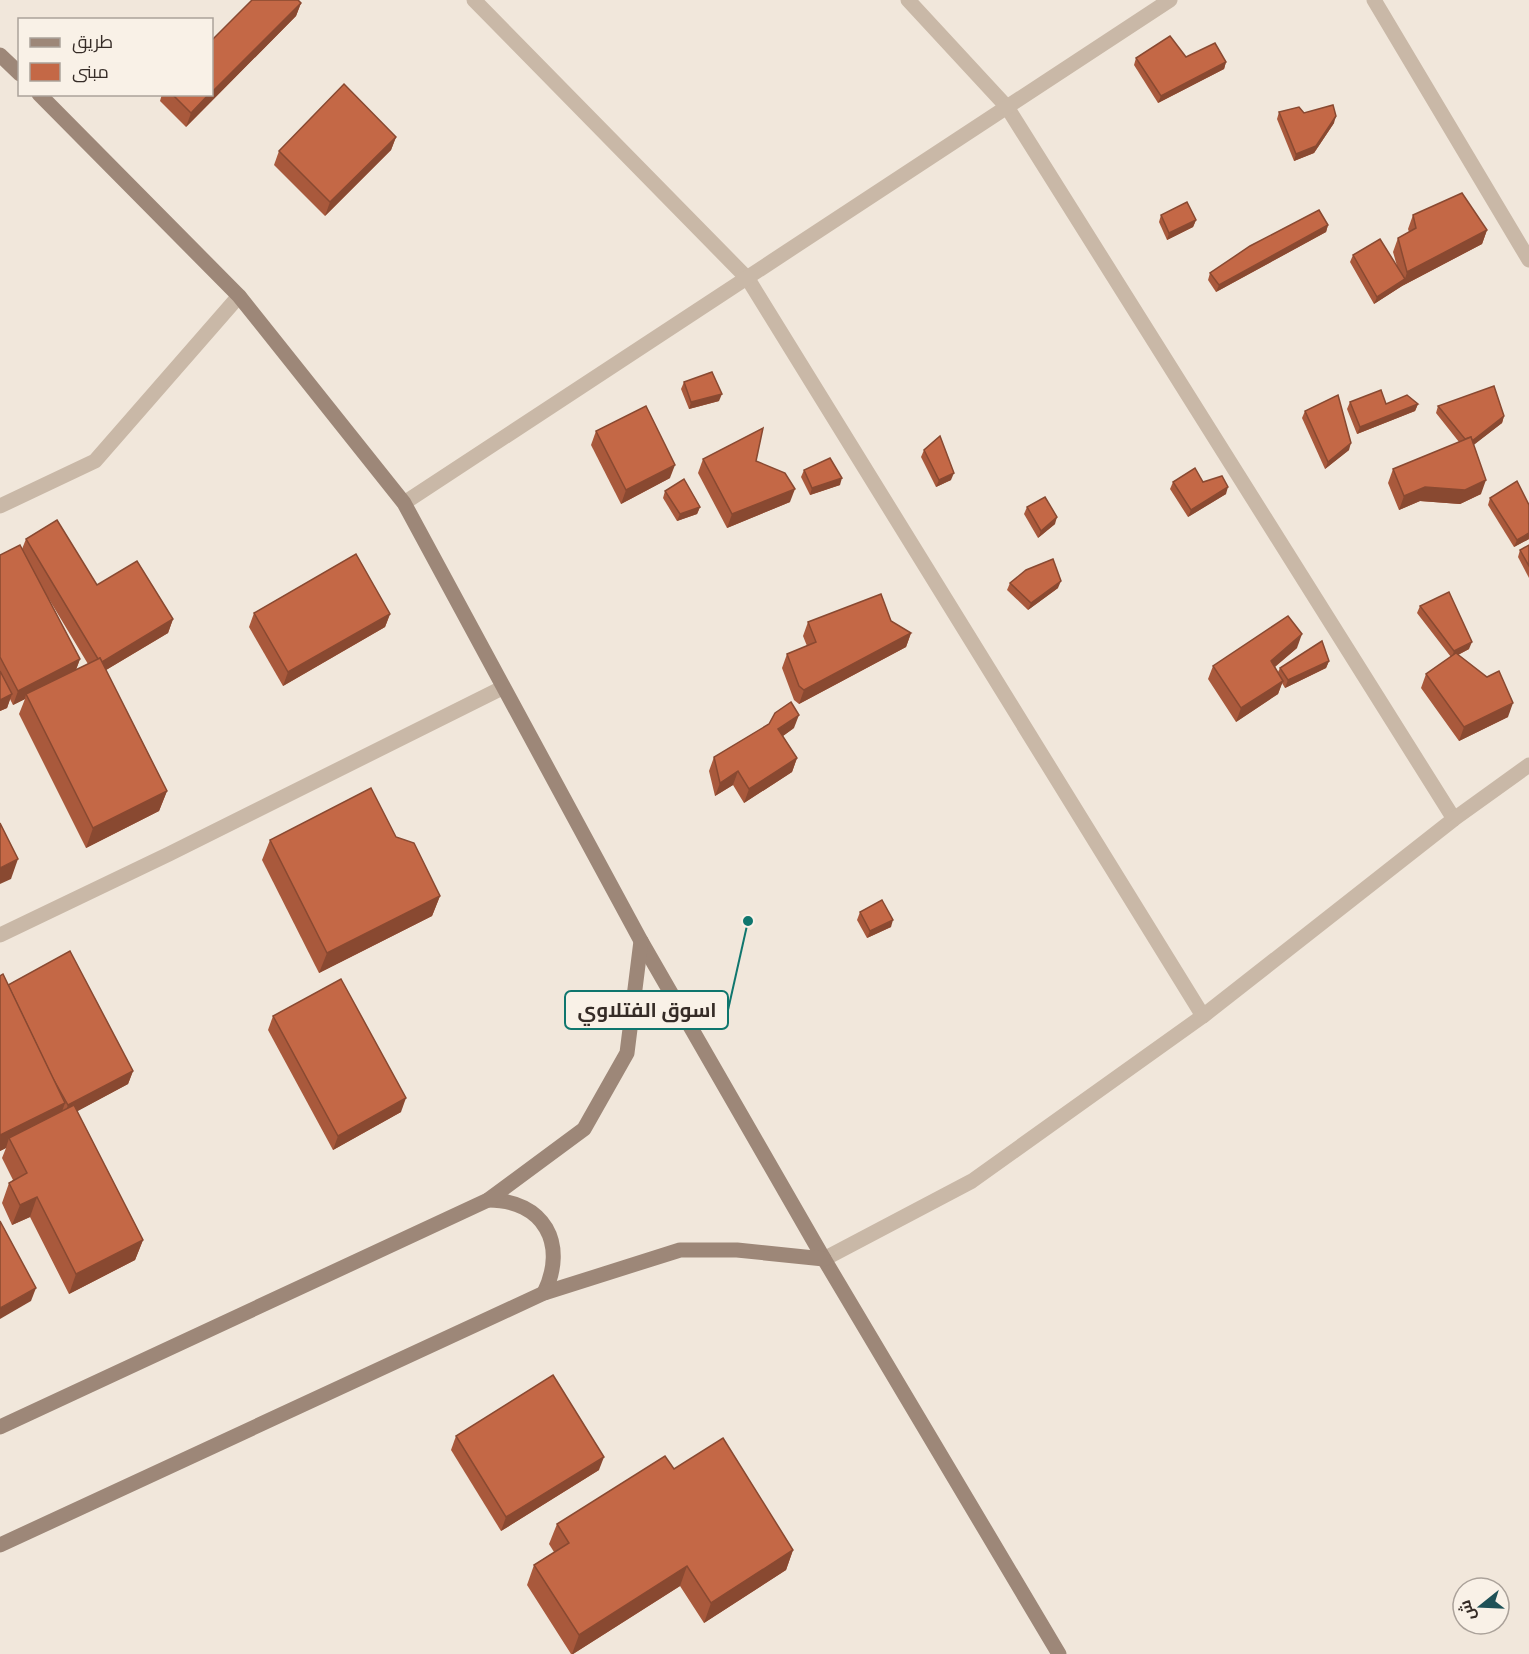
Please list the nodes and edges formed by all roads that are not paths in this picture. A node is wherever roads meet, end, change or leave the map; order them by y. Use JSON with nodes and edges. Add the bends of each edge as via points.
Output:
{"nodes":[{"id":1,"x":474,"y":0,"type":"edge"},
{"id":2,"x":908,"y":0,"type":"edge"},
{"id":3,"x":1170,"y":0,"type":"edge"},
{"id":4,"x":1374,"y":0,"type":"edge"},
{"id":5,"x":0,"y":55,"type":"edge"},
{"id":6,"x":18,"y":72,"type":"edge"},
{"id":7,"x":41,"y":96,"type":"edge"},
{"id":8,"x":1007,"y":107,"type":"junction"},
{"id":9,"x":1529,"y":260,"type":"edge"},
{"id":10,"x":748,"y":279,"type":"junction"},
{"id":11,"x":239,"y":296,"type":"junction"},
{"id":12,"x":405,"y":503,"type":"junction"},
{"id":13,"x":0,"y":506,"type":"edge"},
{"id":14,"x":502,"y":688,"type":"junction"},
{"id":15,"x":1529,"y":765,"type":"edge"},
{"id":16,"x":1454,"y":819,"type":"junction"},
{"id":17,"x":0,"y":935,"type":"edge"},
{"id":18,"x":641,"y":941,"type":"junction"},
{"id":19,"x":1203,"y":1016,"type":"junction"},
{"id":20,"x":488,"y":1200,"type":"junction"},
{"id":21,"x":824,"y":1259,"type":"junction"},
{"id":22,"x":544,"y":1293,"type":"junction"},
{"id":23,"x":0,"y":1427,"type":"edge"},
{"id":24,"x":0,"y":1545,"type":"edge"},
{"id":25,"x":1059,"y":1654,"type":"edge"}],
"edges":[{"from":1,"to":10,"type":"street"},
{"from":2,"to":8,"type":"street"},
{"from":3,"to":8,"type":"street"},
{"from":4,"to":9,"type":"street"},
{"from":5,"to":6,"type":"street"},
{"from":7,"to":11,"type":"street"},
{"from":8,"to":10,"type":"street"},
{"from":8,"to":16,"type":"street"},
{"from":10,"to":12,"type":"street"},
{"from":10,"to":19,"type":"street"},
{"from":11,"to":12,"type":"street"},
{"from":11,"to":13,"type":"street","via":[[95,461]]},
{"from":12,"to":14,"type":"street"},
{"from":14,"to":17,"type":"street"},
{"from":14,"to":18,"type":"street"},
{"from":15,"to":16,"type":"street"},
{"from":16,"to":19,"type":"street"},
{"from":18,"to":20,"type":"street","via":[[627,1053],[584,1129]]},
{"from":18,"to":21,"type":"street"},
{"from":19,"to":21,"type":"street","via":[[972,1181]]},
{"from":20,"to":22,"type":"street","via":[[521,1205],[545,1226],[555,1260]]},
{"from":20,"to":23,"type":"street"},
{"from":21,"to":22,"type":"street","via":[[737,1250],[680,1250]]},
{"from":21,"to":25,"type":"street"},
{"from":22,"to":24,"type":"street"}]}
